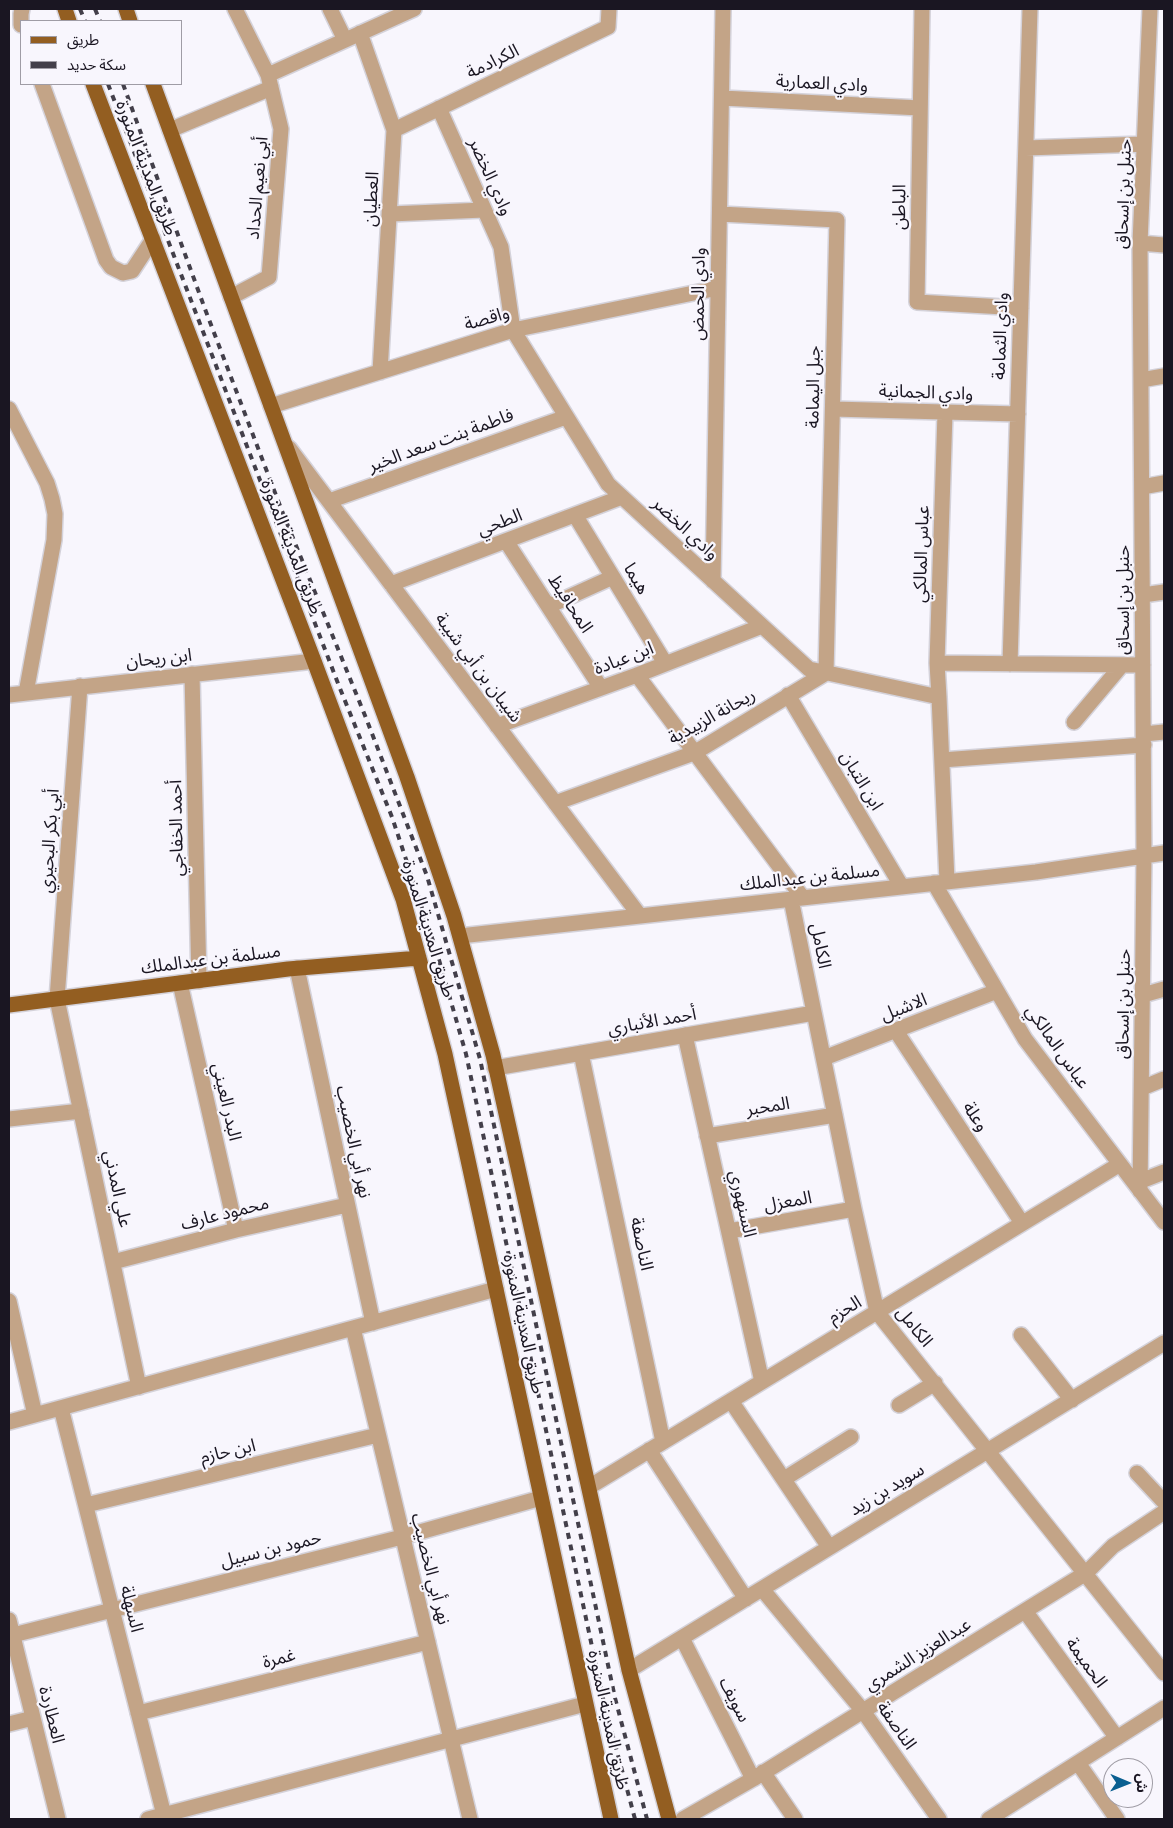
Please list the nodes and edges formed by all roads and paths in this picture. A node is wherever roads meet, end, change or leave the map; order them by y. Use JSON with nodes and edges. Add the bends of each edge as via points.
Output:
{"nodes":[{"id":1,"x":235,"y":9,"type":"edge"},
{"id":2,"x":330,"y":9,"type":"edge"},
{"id":3,"x":414,"y":9,"type":"edge"},
{"id":4,"x":608,"y":9,"type":"edge"},
{"id":5,"x":723,"y":9,"type":"edge"},
{"id":6,"x":922,"y":9,"type":"edge"},
{"id":7,"x":1030,"y":9,"type":"edge"},
{"id":8,"x":1150,"y":9,"type":"edge"},
{"id":9,"x":360,"y":33,"type":"junction"},
{"id":10,"x":345,"y":40,"type":"junction"},
{"id":11,"x":269,"y":81,"type":"junction"},
{"id":12,"x":42,"y":85,"type":"edge"},
{"id":13,"x":93,"y":85,"type":"edge"},
{"id":14,"x":153,"y":85,"type":"edge"},
{"id":15,"x":722,"y":98,"type":"junction"},
{"id":16,"x":439,"y":108,"type":"junction"},
{"id":17,"x":920,"y":108,"type":"junction"},
{"id":18,"x":170,"y":130,"type":"junction"},
{"id":19,"x":394,"y":130,"type":"junction"},
{"id":20,"x":1144,"y":144,"type":"junction"},
{"id":21,"x":1026,"y":148,"type":"junction"},
{"id":22,"x":484,"y":210,"type":"junction"},
{"id":23,"x":390,"y":214,"type":"junction"},
{"id":24,"x":720,"y":214,"type":"junction"},
{"id":25,"x":153,"y":239,"type":"junction"},
{"id":26,"x":1140,"y":243,"type":"junction"},
{"id":27,"x":1164,"y":245,"type":"edge"},
{"id":28,"x":718,"y":288,"type":"junction"},
{"id":29,"x":231,"y":297,"type":"junction"},
{"id":30,"x":1021,"y":308,"type":"junction"},
{"id":31,"x":513,"y":330,"type":"junction"},
{"id":32,"x":380,"y":372,"type":"junction"},
{"id":33,"x":1164,"y":376,"type":"edge"},
{"id":34,"x":1141,"y":380,"type":"junction"},
{"id":35,"x":271,"y":406,"type":"junction"},
{"id":36,"x":9,"y":409,"type":"edge"},
{"id":37,"x":832,"y":409,"type":"junction"},
{"id":38,"x":945,"y":413,"type":"junction"},
{"id":39,"x":1018,"y":414,"type":"junction"},
{"id":40,"x":566,"y":417,"type":"junction"},
{"id":41,"x":285,"y":443,"type":"junction"},
{"id":42,"x":1164,"y":483,"type":"edge"},
{"id":43,"x":1142,"y":487,"type":"junction"},
{"id":44,"x":622,"y":497,"type":"junction"},
{"id":45,"x":329,"y":501,"type":"junction"},
{"id":46,"x":575,"y":515,"type":"junction"},
{"id":47,"x":506,"y":541,"type":"junction"},
{"id":48,"x":613,"y":578,"type":"junction"},
{"id":49,"x":712,"y":580,"type":"junction"},
{"id":50,"x":391,"y":584,"type":"junction"},
{"id":51,"x":1164,"y":592,"type":"edge"},
{"id":52,"x":1143,"y":595,"type":"junction"},
{"id":53,"x":549,"y":606,"type":"junction"},
{"id":54,"x":762,"y":626,"type":"junction"},
{"id":55,"x":314,"y":661,"type":"junction"},
{"id":56,"x":665,"y":663,"type":"junction"},
{"id":57,"x":937,"y":663,"type":"junction"},
{"id":58,"x":1010,"y":664,"type":"junction"},
{"id":59,"x":1122,"y":664,"type":"junction"},
{"id":60,"x":1143,"y":665,"type":"junction"},
{"id":61,"x":826,"y":672,"type":"junction"},
{"id":62,"x":192,"y":674,"type":"junction"},
{"id":63,"x":637,"y":674,"type":"junction"},
{"id":64,"x":80,"y":686,"type":"junction"},
{"id":65,"x":602,"y":688,"type":"junction"},
{"id":66,"x":26,"y":693,"type":"junction"},
{"id":67,"x":9,"y":695,"type":"edge"},
{"id":68,"x":788,"y":695,"type":"junction"},
{"id":69,"x":939,"y":697,"type":"junction"},
{"id":70,"x":1074,"y":722,"type":"dead end"},
{"id":71,"x":497,"y":726,"type":"junction"},
{"id":72,"x":1164,"y":732,"type":"edge"},
{"id":73,"x":1144,"y":740,"type":"junction"},
{"id":74,"x":694,"y":753,"type":"junction"},
{"id":75,"x":942,"y":760,"type":"junction"},
{"id":76,"x":555,"y":803,"type":"junction"},
{"id":77,"x":1164,"y":853,"type":"edge"},
{"id":78,"x":1144,"y":856,"type":"junction"},
{"id":79,"x":941,"y":882,"type":"junction"},
{"id":80,"x":902,"y":887,"type":"junction"},
{"id":81,"x":797,"y":898,"type":"junction"},
{"id":82,"x":640,"y":916,"type":"junction"},
{"id":83,"x":460,"y":936,"type":"junction"},
{"id":84,"x":419,"y":958,"type":"junction"},
{"id":85,"x":297,"y":968,"type":"junction"},
{"id":86,"x":199,"y":981,"type":"junction"},
{"id":87,"x":180,"y":983,"type":"junction"},
{"id":88,"x":1164,"y":989,"type":"edge"},
{"id":89,"x":997,"y":991,"type":"junction"},
{"id":90,"x":1143,"y":996,"type":"junction"},
{"id":91,"x":57,"y":999,"type":"junction"},
{"id":92,"x":9,"y":1005,"type":"edge"},
{"id":93,"x":814,"y":1013,"type":"junction"},
{"id":94,"x":896,"y":1031,"type":"junction"},
{"id":95,"x":685,"y":1035,"type":"junction"},
{"id":96,"x":581,"y":1053,"type":"junction"},
{"id":97,"x":824,"y":1058,"type":"junction"},
{"id":98,"x":496,"y":1068,"type":"junction"},
{"id":99,"x":1164,"y":1080,"type":"edge"},
{"id":100,"x":1142,"y":1088,"type":"junction"},
{"id":101,"x":81,"y":1111,"type":"junction"},
{"id":102,"x":835,"y":1115,"type":"junction"},
{"id":103,"x":9,"y":1119,"type":"edge"},
{"id":104,"x":708,"y":1136,"type":"junction"},
{"id":105,"x":1120,"y":1164,"type":"junction"},
{"id":106,"x":1164,"y":1172,"type":"edge"},
{"id":107,"x":1140,"y":1186,"type":"junction"},
{"id":108,"x":347,"y":1205,"type":"junction"},
{"id":109,"x":854,"y":1209,"type":"junction"},
{"id":110,"x":1164,"y":1222,"type":"edge"},
{"id":111,"x":1022,"y":1223,"type":"junction"},
{"id":112,"x":236,"y":1230,"type":"junction"},
{"id":113,"x":729,"y":1231,"type":"junction"},
{"id":114,"x":113,"y":1262,"type":"junction"},
{"id":115,"x":496,"y":1290,"type":"junction"},
{"id":116,"x":9,"y":1301,"type":"edge"},
{"id":117,"x":877,"y":1312,"type":"junction"},
{"id":118,"x":373,"y":1323,"type":"junction"},
{"id":119,"x":353,"y":1328,"type":"junction"},
{"id":120,"x":1021,"y":1335,"type":"dead end"},
{"id":121,"x":1164,"y":1343,"type":"edge"},
{"id":122,"x":762,"y":1382,"type":"junction"},
{"id":123,"x":934,"y":1383,"type":"junction"},
{"id":124,"x":139,"y":1387,"type":"junction"},
{"id":125,"x":1072,"y":1400,"type":"junction"},
{"id":126,"x":731,"y":1401,"type":"junction"},
{"id":127,"x":900,"y":1405,"type":"dead end"},
{"id":128,"x":61,"y":1408,"type":"junction"},
{"id":129,"x":35,"y":1415,"type":"junction"},
{"id":130,"x":9,"y":1422,"type":"edge"},
{"id":131,"x":378,"y":1435,"type":"junction"},
{"id":132,"x":851,"y":1437,"type":"dead end"},
{"id":133,"x":663,"y":1442,"type":"junction"},
{"id":134,"x":649,"y":1450,"type":"junction"},
{"id":135,"x":988,"y":1450,"type":"junction"},
{"id":136,"x":1137,"y":1473,"type":"dead end"},
{"id":137,"x":784,"y":1479,"type":"junction"},
{"id":138,"x":589,"y":1487,"type":"junction"},
{"id":139,"x":541,"y":1498,"type":"junction"},
{"id":140,"x":1164,"y":1502,"type":"edge"},
{"id":141,"x":86,"y":1505,"type":"junction"},
{"id":142,"x":1164,"y":1512,"type":"edge"},
{"id":143,"x":402,"y":1537,"type":"junction"},
{"id":144,"x":829,"y":1548,"type":"junction"},
{"id":145,"x":1086,"y":1573,"type":"junction"},
{"id":146,"x":762,"y":1588,"type":"junction"},
{"id":147,"x":746,"y":1598,"type":"junction"},
{"id":148,"x":112,"y":1609,"type":"junction"},
{"id":149,"x":1025,"y":1611,"type":"junction"},
{"id":150,"x":9,"y":1620,"type":"edge"},
{"id":151,"x":11,"y":1635,"type":"edge"},
{"id":152,"x":682,"y":1638,"type":"junction"},
{"id":153,"x":428,"y":1642,"type":"junction"},
{"id":154,"x":629,"y":1670,"type":"junction"},
{"id":155,"x":1164,"y":1672,"type":"edge"},
{"id":156,"x":585,"y":1704,"type":"junction"},
{"id":157,"x":1164,"y":1708,"type":"edge"},
{"id":158,"x":863,"y":1711,"type":"junction"},
{"id":159,"x":138,"y":1713,"type":"junction"},
{"id":160,"x":33,"y":1718,"type":"junction"},
{"id":161,"x":9,"y":1724,"type":"edge"},
{"id":162,"x":1117,"y":1738,"type":"junction"},
{"id":163,"x":451,"y":1741,"type":"junction"},
{"id":164,"x":1078,"y":1762,"type":"junction"},
{"id":165,"x":758,"y":1776,"type":"junction"},
{"id":166,"x":165,"y":1818,"type":"edge"},
{"id":167,"x":58,"y":1819,"type":"edge"},
{"id":168,"x":148,"y":1819,"type":"edge"},
{"id":169,"x":470,"y":1819,"type":"edge"},
{"id":170,"x":611,"y":1819,"type":"edge"},
{"id":171,"x":669,"y":1819,"type":"edge"},
{"id":172,"x":683,"y":1819,"type":"edge"},
{"id":173,"x":795,"y":1819,"type":"edge"},
{"id":174,"x":939,"y":1819,"type":"edge"},
{"id":175,"x":989,"y":1819,"type":"edge"},
{"id":176,"x":1116,"y":1819,"type":"edge"}],
"edges":[{"from":1,"to":11,"type":"street","name":"أبي نعيم الحداد"},
{"from":2,"to":10,"type":"street"},
{"from":3,"to":9,"type":"street"},
{"from":4,"to":16,"type":"street","name":"الكرادمة","via":[[608,27]]},
{"from":5,"to":15,"type":"street","name":"وادي الحمض"},
{"from":6,"to":17,"type":"street","name":"الباطن"},
{"from":7,"to":21,"type":"street","name":"وادي الثمامة"},
{"from":8,"to":20,"type":"street","name":"حنبل بن إسحاق"},
{"from":9,"to":10,"type":"street"},
{"from":9,"to":19,"type":"street","name":"العطيان"},
{"from":10,"to":11,"type":"street"},
{"from":11,"to":18,"type":"street","via":[[264,91]]},
{"from":11,"to":29,"type":"street","name":"أبي نعيم الحداد","via":[[281,129],[269,277]]},
{"from":12,"to":25,"type":"street","via":[[111,267],[123,274],[132,271]]},
{"from":13,"to":25,"type":"main road","name":"طريق المدينة المنورة"},
{"from":14,"to":18,"type":"main road","name":"طريق المدينة المنورة"},
{"from":15,"to":17,"type":"street","name":"وادي العمارية"},
{"from":15,"to":24,"type":"street","name":"وادي الحمض"},
{"from":16,"to":19,"type":"street","name":"الكرادمة"},
{"from":16,"to":22,"type":"street","name":"وادي الخضر"},
{"from":17,"to":30,"type":"street","name":"الباطن","via":[[917,302]]},
{"from":18,"to":29,"type":"main road","name":"طريق المدينة المنورة"},
{"from":19,"to":23,"type":"street","name":"العطيان"},
{"from":20,"to":21,"type":"street"},
{"from":20,"to":26,"type":"street","name":"حنبل بن إسحاق"},
{"from":21,"to":30,"type":"street","name":"وادي الثمامة"},
{"from":22,"to":23,"type":"street"},
{"from":22,"to":31,"type":"street","name":"وادي الخضر","via":[[501,247]]},
{"from":23,"to":32,"type":"street","name":"العطيان"},
{"from":24,"to":28,"type":"street","name":"وادي الحمض"},
{"from":24,"to":37,"type":"street","name":"جبل اليمامة","via":[[837,220]]},
{"from":25,"to":55,"type":"main road","name":"طريق المدينة المنورة"},
{"from":26,"to":27,"type":"street"},
{"from":26,"to":34,"type":"street","name":"حنبل بن إسحاق"},
{"from":28,"to":31,"type":"street","name":"واقصة"},
{"from":28,"to":49,"type":"street","name":"وادي الحمض"},
{"from":29,"to":35,"type":"main road","name":"طريق المدينة المنورة"},
{"from":30,"to":39,"type":"street","name":"وادي الثمامة"},
{"from":31,"to":32,"type":"street","name":"واقصة"},
{"from":31,"to":40,"type":"street","name":"وادي الخضر"},
{"from":32,"to":35,"type":"street","name":"واقصة"},
{"from":33,"to":34,"type":"street"},
{"from":34,"to":43,"type":"street","name":"حنبل بن إسحاق"},
{"from":35,"to":41,"type":"main road","name":"طريق المدينة المنورة"},
{"from":36,"to":66,"type":"street","via":[[47,483],[54,514],[54,540]]},
{"from":37,"to":38,"type":"street","name":"وادي الجمانية"},
{"from":37,"to":61,"type":"street","name":"جبل اليمامة"},
{"from":38,"to":39,"type":"street","name":"وادي الجمانية"},
{"from":38,"to":57,"type":"street","name":"عباس المالكي"},
{"from":39,"to":58,"type":"street","name":"وادي الثمامة"},
{"from":40,"to":44,"type":"street","name":"وادي الخضر","via":[[608,484]]},
{"from":40,"to":45,"type":"street","name":"فاطمة بنت سعد الخير"},
{"from":41,"to":45,"type":"street","name":"شيبان بن أبي شيبة"},
{"from":41,"to":83,"type":"main road","name":"طريق المدينة المنورة","via":[[407,777]]},
{"from":42,"to":43,"type":"street"},
{"from":43,"to":52,"type":"street","name":"حنبل بن إسحاق"},
{"from":44,"to":46,"type":"street","name":"الطحي"},
{"from":44,"to":49,"type":"street","name":"وادي الخضر"},
{"from":45,"to":50,"type":"street","name":"شيبان بن أبي شيبة"},
{"from":46,"to":47,"type":"street","name":"الطحي"},
{"from":46,"to":48,"type":"street","name":"هيما"},
{"from":47,"to":50,"type":"street","name":"الطحي"},
{"from":47,"to":53,"type":"street","name":"المحافيظ"},
{"from":48,"to":53,"type":"street"},
{"from":48,"to":56,"type":"street","name":"هيما"},
{"from":49,"to":54,"type":"street","name":"وادي الخضر"},
{"from":50,"to":71,"type":"street","name":"شيبان بن أبي شيبة"},
{"from":51,"to":52,"type":"street"},
{"from":52,"to":60,"type":"street","name":"حنبل بن إسحاق"},
{"from":53,"to":65,"type":"street","name":"المحافيظ"},
{"from":54,"to":56,"type":"street","name":"ابن عبادة"},
{"from":54,"to":61,"type":"street","name":"وادي الخضر","via":[[809,669]]},
{"from":55,"to":62,"type":"street","name":"ابن ريحان"},
{"from":55,"to":84,"type":"main road","name":"طريق المدينة المنورة","via":[[403,899]]},
{"from":56,"to":63,"type":"street","name":"ابن عبادة"},
{"from":57,"to":58,"type":"street"},
{"from":57,"to":69,"type":"street","name":"عباس المالكي"},
{"from":58,"to":59,"type":"street"},
{"from":59,"to":60,"type":"street"},
{"from":59,"to":70,"type":"street"},
{"from":60,"to":73,"type":"street","name":"حنبل بن إسحاق"},
{"from":61,"to":68,"type":"street","name":"ريحانة الزبيدية"},
{"from":61,"to":69,"type":"street","name":"وادي الخضر"},
{"from":62,"to":64,"type":"street","name":"ابن ريحان"},
{"from":62,"to":86,"type":"street","name":"أحمد الخفاجي"},
{"from":63,"to":65,"type":"street","name":"ابن عبادة"},
{"from":63,"to":74,"type":"street","name":"الكامل"},
{"from":64,"to":66,"type":"street","name":"ابن ريحان"},
{"from":64,"to":91,"type":"street","name":"أبي بكر البحيري"},
{"from":65,"to":71,"type":"street","name":"ابن عبادة"},
{"from":66,"to":67,"type":"street","name":"ابن ريحان"},
{"from":68,"to":74,"type":"street","name":"ريحانة الزبيدية"},
{"from":68,"to":80,"type":"street","name":"ابن التبان"},
{"from":69,"to":75,"type":"street"},
{"from":71,"to":76,"type":"street","name":"شيبان بن أبي شيبة"},
{"from":72,"to":73,"type":"street"},
{"from":73,"to":75,"type":"street"},
{"from":73,"to":78,"type":"street","name":"حنبل بن إسحاق"},
{"from":74,"to":76,"type":"street","name":"ريحانة الزبيدية"},
{"from":74,"to":81,"type":"street","name":"الكامل"},
{"from":75,"to":79,"type":"street"},
{"from":76,"to":82,"type":"street","name":"شيبان بن أبي شيبة"},
{"from":77,"to":78,"type":"street","name":"مسلمة بن عبدالملك"},
{"from":78,"to":79,"type":"street","name":"مسلمة بن عبدالملك"},
{"from":78,"to":90,"type":"street","name":"حنبل بن إسحاق"},
{"from":79,"to":80,"type":"street","name":"مسلمة بن عبدالملك"},
{"from":79,"to":89,"type":"street","name":"عباس المالكي"},
{"from":80,"to":81,"type":"street","name":"مسلمة بن عبدالملك"},
{"from":81,"to":82,"type":"street","name":"مسلمة بن عبدالملك"},
{"from":81,"to":93,"type":"street","name":"الكامل"},
{"from":82,"to":83,"type":"street","name":"مسلمة بن عبدالملك"},
{"from":83,"to":98,"type":"main road","name":"طريق المدينة المنورة"},
{"from":84,"to":85,"type":"main road","name":"مسلمة بن عبدالملك"},
{"from":84,"to":115,"type":"main road","name":"طريق المدينة المنورة","via":[[445,1054]]},
{"from":85,"to":86,"type":"main road","name":"مسلمة بن عبدالملك"},
{"from":85,"to":108,"type":"street","name":"نهر أبي الخصيب"},
{"from":86,"to":87,"type":"main road","name":"مسلمة بن عبدالملك"},
{"from":87,"to":91,"type":"main road","name":"مسلمة بن عبدالملك"},
{"from":87,"to":112,"type":"street","name":"البدر العيني"},
{"from":88,"to":90,"type":"street"},
{"from":89,"to":94,"type":"street","name":"الاشبل"},
{"from":89,"to":105,"type":"street","name":"عباس المالكي","via":[[1025,1039]]},
{"from":90,"to":100,"type":"street","name":"حنبل بن إسحاق"},
{"from":91,"to":92,"type":"main road","name":"مسلمة بن عبدالملك"},
{"from":91,"to":101,"type":"street","name":"علي المدني"},
{"from":93,"to":95,"type":"street","name":"أحمد الأنباري"},
{"from":93,"to":97,"type":"street","name":"الكامل"},
{"from":94,"to":97,"type":"street","name":"الاشبل"},
{"from":94,"to":111,"type":"street","name":"وعلة"},
{"from":95,"to":96,"type":"street","name":"أحمد الأنباري"},
{"from":95,"to":104,"type":"street","name":"السنهوري"},
{"from":96,"to":98,"type":"street","name":"أحمد الأنباري"},
{"from":96,"to":133,"type":"street","name":"الناصفة"},
{"from":97,"to":102,"type":"street","name":"الكامل"},
{"from":98,"to":138,"type":"main road","name":"طريق المدينة المنورة"},
{"from":99,"to":100,"type":"street"},
{"from":100,"to":107,"type":"street","name":"حنبل بن إسحاق"},
{"from":101,"to":103,"type":"street"},
{"from":101,"to":114,"type":"street","name":"علي المدني"},
{"from":102,"to":104,"type":"street","name":"المحبر"},
{"from":102,"to":109,"type":"street","name":"الكامل"},
{"from":104,"to":113,"type":"street","name":"السنهوري"},
{"from":105,"to":107,"type":"street","name":"عباس المالكي"},
{"from":105,"to":111,"type":"street","name":"الحزم"},
{"from":106,"to":107,"type":"street"},
{"from":107,"to":110,"type":"street","name":"عباس المالكي"},
{"from":108,"to":112,"type":"street","name":"محمود عارف"},
{"from":108,"to":118,"type":"street","name":"نهر أبي الخصيب"},
{"from":109,"to":113,"type":"street","name":"المعزل"},
{"from":109,"to":117,"type":"street","name":"الكامل"},
{"from":111,"to":117,"type":"street","name":"الحزم"},
{"from":112,"to":114,"type":"street","name":"محمود عارف"},
{"from":113,"to":122,"type":"street","name":"السنهوري"},
{"from":114,"to":124,"type":"street","name":"علي المدني"},
{"from":115,"to":118,"type":"street"},
{"from":115,"to":139,"type":"main road","name":"طريق المدينة المنورة"},
{"from":116,"to":129,"type":"street"},
{"from":117,"to":122,"type":"street","name":"الحزم"},
{"from":117,"to":123,"type":"street","name":"الكامل"},
{"from":118,"to":119,"type":"street"},
{"from":119,"to":124,"type":"street"},
{"from":119,"to":131,"type":"street","name":"نهر أبي الخصيب"},
{"from":120,"to":125,"type":"street"},
{"from":121,"to":125,"type":"street","name":"سويد بن زيد"},
{"from":122,"to":126,"type":"street","name":"الحزم"},
{"from":123,"to":127,"type":"street"},
{"from":123,"to":135,"type":"street","name":"الكامل"},
{"from":124,"to":128,"type":"street"},
{"from":125,"to":135,"type":"street","name":"سويد بن زيد"},
{"from":126,"to":133,"type":"street","name":"الحزم"},
{"from":126,"to":137,"type":"street"},
{"from":128,"to":129,"type":"street"},
{"from":128,"to":141,"type":"street","name":"السهلة"},
{"from":129,"to":130,"type":"street"},
{"from":131,"to":141,"type":"street","name":"ابن حازم"},
{"from":131,"to":143,"type":"street","name":"نهر أبي الخصيب"},
{"from":132,"to":137,"type":"street"},
{"from":133,"to":134,"type":"street","name":"الحزم"},
{"from":134,"to":138,"type":"street","name":"الحزم"},
{"from":134,"to":147,"type":"street"},
{"from":135,"to":144,"type":"street","name":"سويد بن زيد"},
{"from":135,"to":145,"type":"street","name":"الكامل"},
{"from":136,"to":140,"type":"street"},
{"from":137,"to":144,"type":"street"},
{"from":138,"to":154,"type":"main road","name":"طريق المدينة المنورة"},
{"from":139,"to":143,"type":"street","name":"حمود بن سبيل"},
{"from":139,"to":156,"type":"main road","name":"طريق المدينة المنورة"},
{"from":141,"to":148,"type":"street","name":"السهلة"},
{"from":142,"to":145,"type":"street","name":"عبدالعزيز الشمري","via":[[1113,1546]]},
{"from":143,"to":148,"type":"street","name":"حمود بن سبيل"},
{"from":143,"to":153,"type":"street","name":"نهر أبي الخصيب"},
{"from":144,"to":146,"type":"street","name":"سويد بن زيد"},
{"from":145,"to":149,"type":"street","name":"عبدالعزيز الشمري"},
{"from":145,"to":155,"type":"street","name":"الكامل"},
{"from":146,"to":147,"type":"street","name":"سويد بن زيد"},
{"from":146,"to":158,"type":"street","name":"الناصفة"},
{"from":147,"to":152,"type":"street","name":"سويد بن زيد"},
{"from":148,"to":151,"type":"street","name":"حمود بن سبيل"},
{"from":148,"to":159,"type":"street","name":"السهلة"},
{"from":149,"to":158,"type":"street","name":"عبدالعزيز الشمري"},
{"from":149,"to":162,"type":"street","name":"الحميمة"},
{"from":150,"to":151,"type":"street","name":"العطاردة"},
{"from":151,"to":160,"type":"street","name":"العطاردة"},
{"from":152,"to":154,"type":"street","name":"سويد بن زيد"},
{"from":152,"to":165,"type":"street","name":"سويف"},
{"from":153,"to":159,"type":"street","name":"غمرة"},
{"from":153,"to":163,"type":"street","name":"نهر أبي الخصيب"},
{"from":154,"to":171,"type":"main road","name":"طريق المدينة المنورة"},
{"from":156,"to":163,"type":"street"},
{"from":156,"to":170,"type":"main road","name":"طريق المدينة المنورة"},
{"from":157,"to":162,"type":"street"},
{"from":158,"to":165,"type":"street","name":"عبدالعزيز الشمري"},
{"from":158,"to":174,"type":"street","name":"الناصفة"},
{"from":159,"to":166,"type":"street","name":"السهلة"},
{"from":160,"to":161,"type":"street"},
{"from":160,"to":167,"type":"street","name":"العطاردة"},
{"from":162,"to":164,"type":"street"},
{"from":163,"to":166,"type":"street"},
{"from":163,"to":169,"type":"street","name":"نهر أبي الخصيب"},
{"from":164,"to":175,"type":"street"},
{"from":164,"to":176,"type":"street"},
{"from":165,"to":172,"type":"street","name":"عبدالعزيز الشمري"},
{"from":165,"to":173,"type":"street","name":"سويف"},
{"from":166,"to":168,"type":"street"}]}
